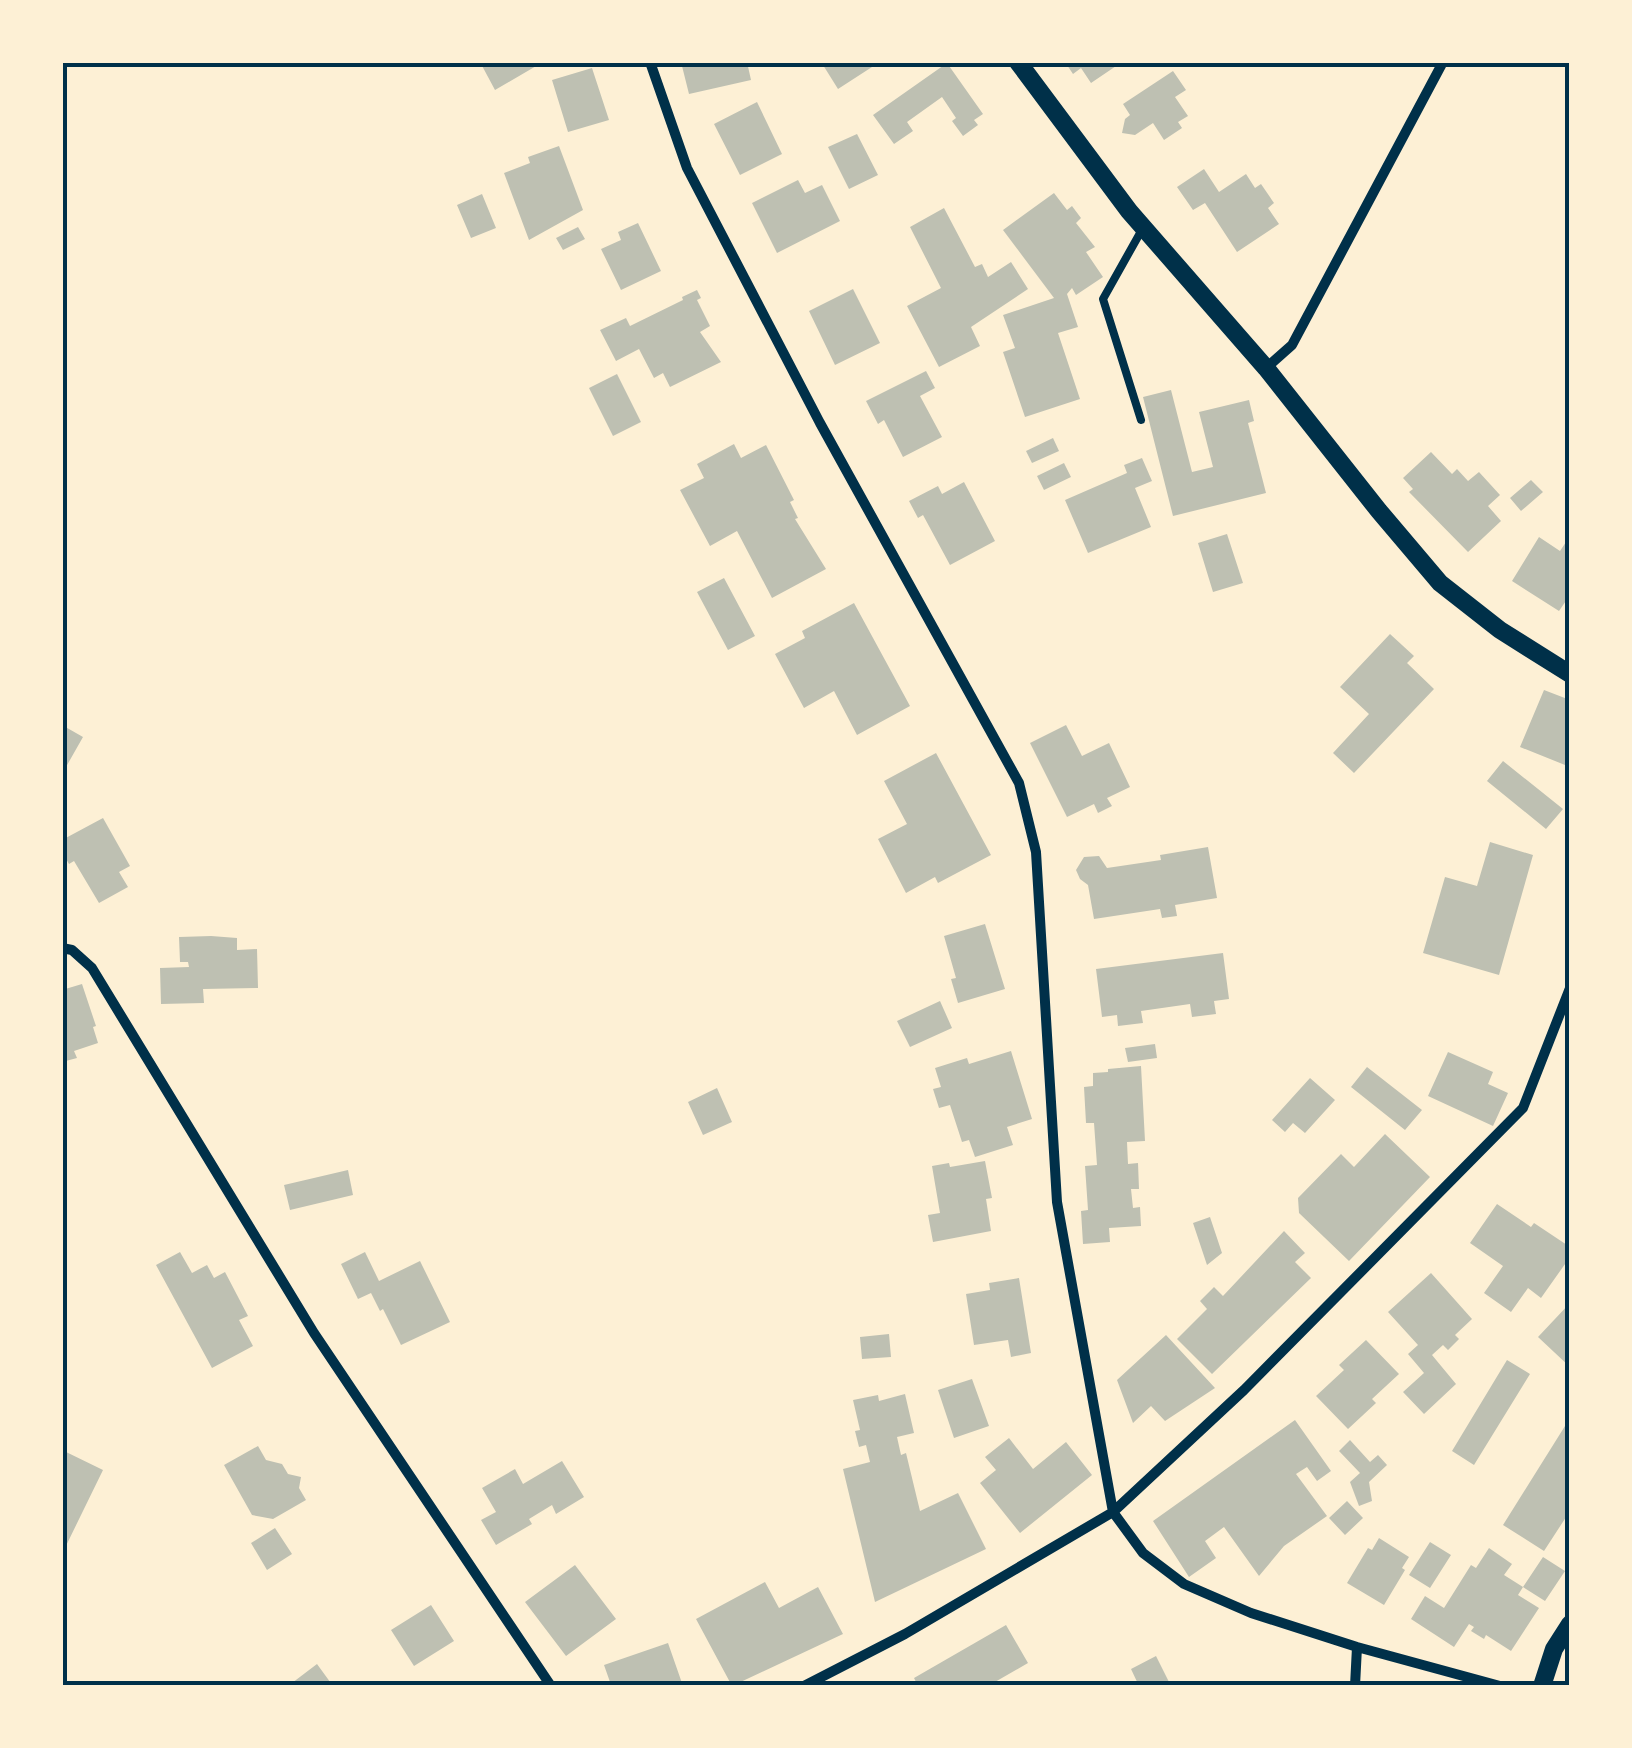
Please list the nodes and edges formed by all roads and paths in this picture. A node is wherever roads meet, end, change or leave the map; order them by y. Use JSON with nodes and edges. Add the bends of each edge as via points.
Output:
{"nodes":[{"id":1,"x":650,"y":62,"type":"edge"},
{"id":2,"x":1018,"y":62,"type":"edge"},
{"id":3,"x":1443,"y":62,"type":"edge"},
{"id":4,"x":1144,"y":226,"type":"junction"},
{"id":5,"x":1266,"y":368,"type":"junction"},
{"id":6,"x":1141,"y":420,"type":"dead end"},
{"id":7,"x":1570,"y":674,"type":"edge"},
{"id":8,"x":62,"y":948,"type":"edge"},
{"id":9,"x":1570,"y":988,"type":"edge"},
{"id":10,"x":1112,"y":1512,"type":"junction"},
{"id":11,"x":1570,"y":1624,"type":"edge"},
{"id":12,"x":1356,"y":1647,"type":"junction"},
{"id":13,"x":551,"y":1686,"type":"edge"},
{"id":14,"x":804,"y":1686,"type":"edge"},
{"id":15,"x":1355,"y":1686,"type":"edge"},
{"id":16,"x":1500,"y":1686,"type":"edge"},
{"id":17,"x":1542,"y":1686,"type":"edge"}],
"edges":[{"from":1,"to":10,"type":"street","via":[[687,168],[1019,783],[1036,852],[1057,1202]]},
{"from":2,"to":4,"type":"street"},
{"from":3,"to":5,"type":"street","via":[[1292,344]]},
{"from":4,"to":5,"type":"street"},
{"from":4,"to":6,"type":"lane","via":[[1103,300]]},
{"from":5,"to":7,"type":"street","via":[[1440,583]]},
{"from":8,"to":13,"type":"street","via":[[92,968],[314,1333]]},
{"from":9,"to":10,"type":"street","via":[[1524,1108],[1244,1390]]},
{"from":10,"to":12,"type":"street","via":[[1143,1553],[1184,1584]]},
{"from":10,"to":14,"type":"street"},
{"from":11,"to":17,"type":"street"},
{"from":12,"to":15,"type":"street"},
{"from":12,"to":16,"type":"street"}]}
